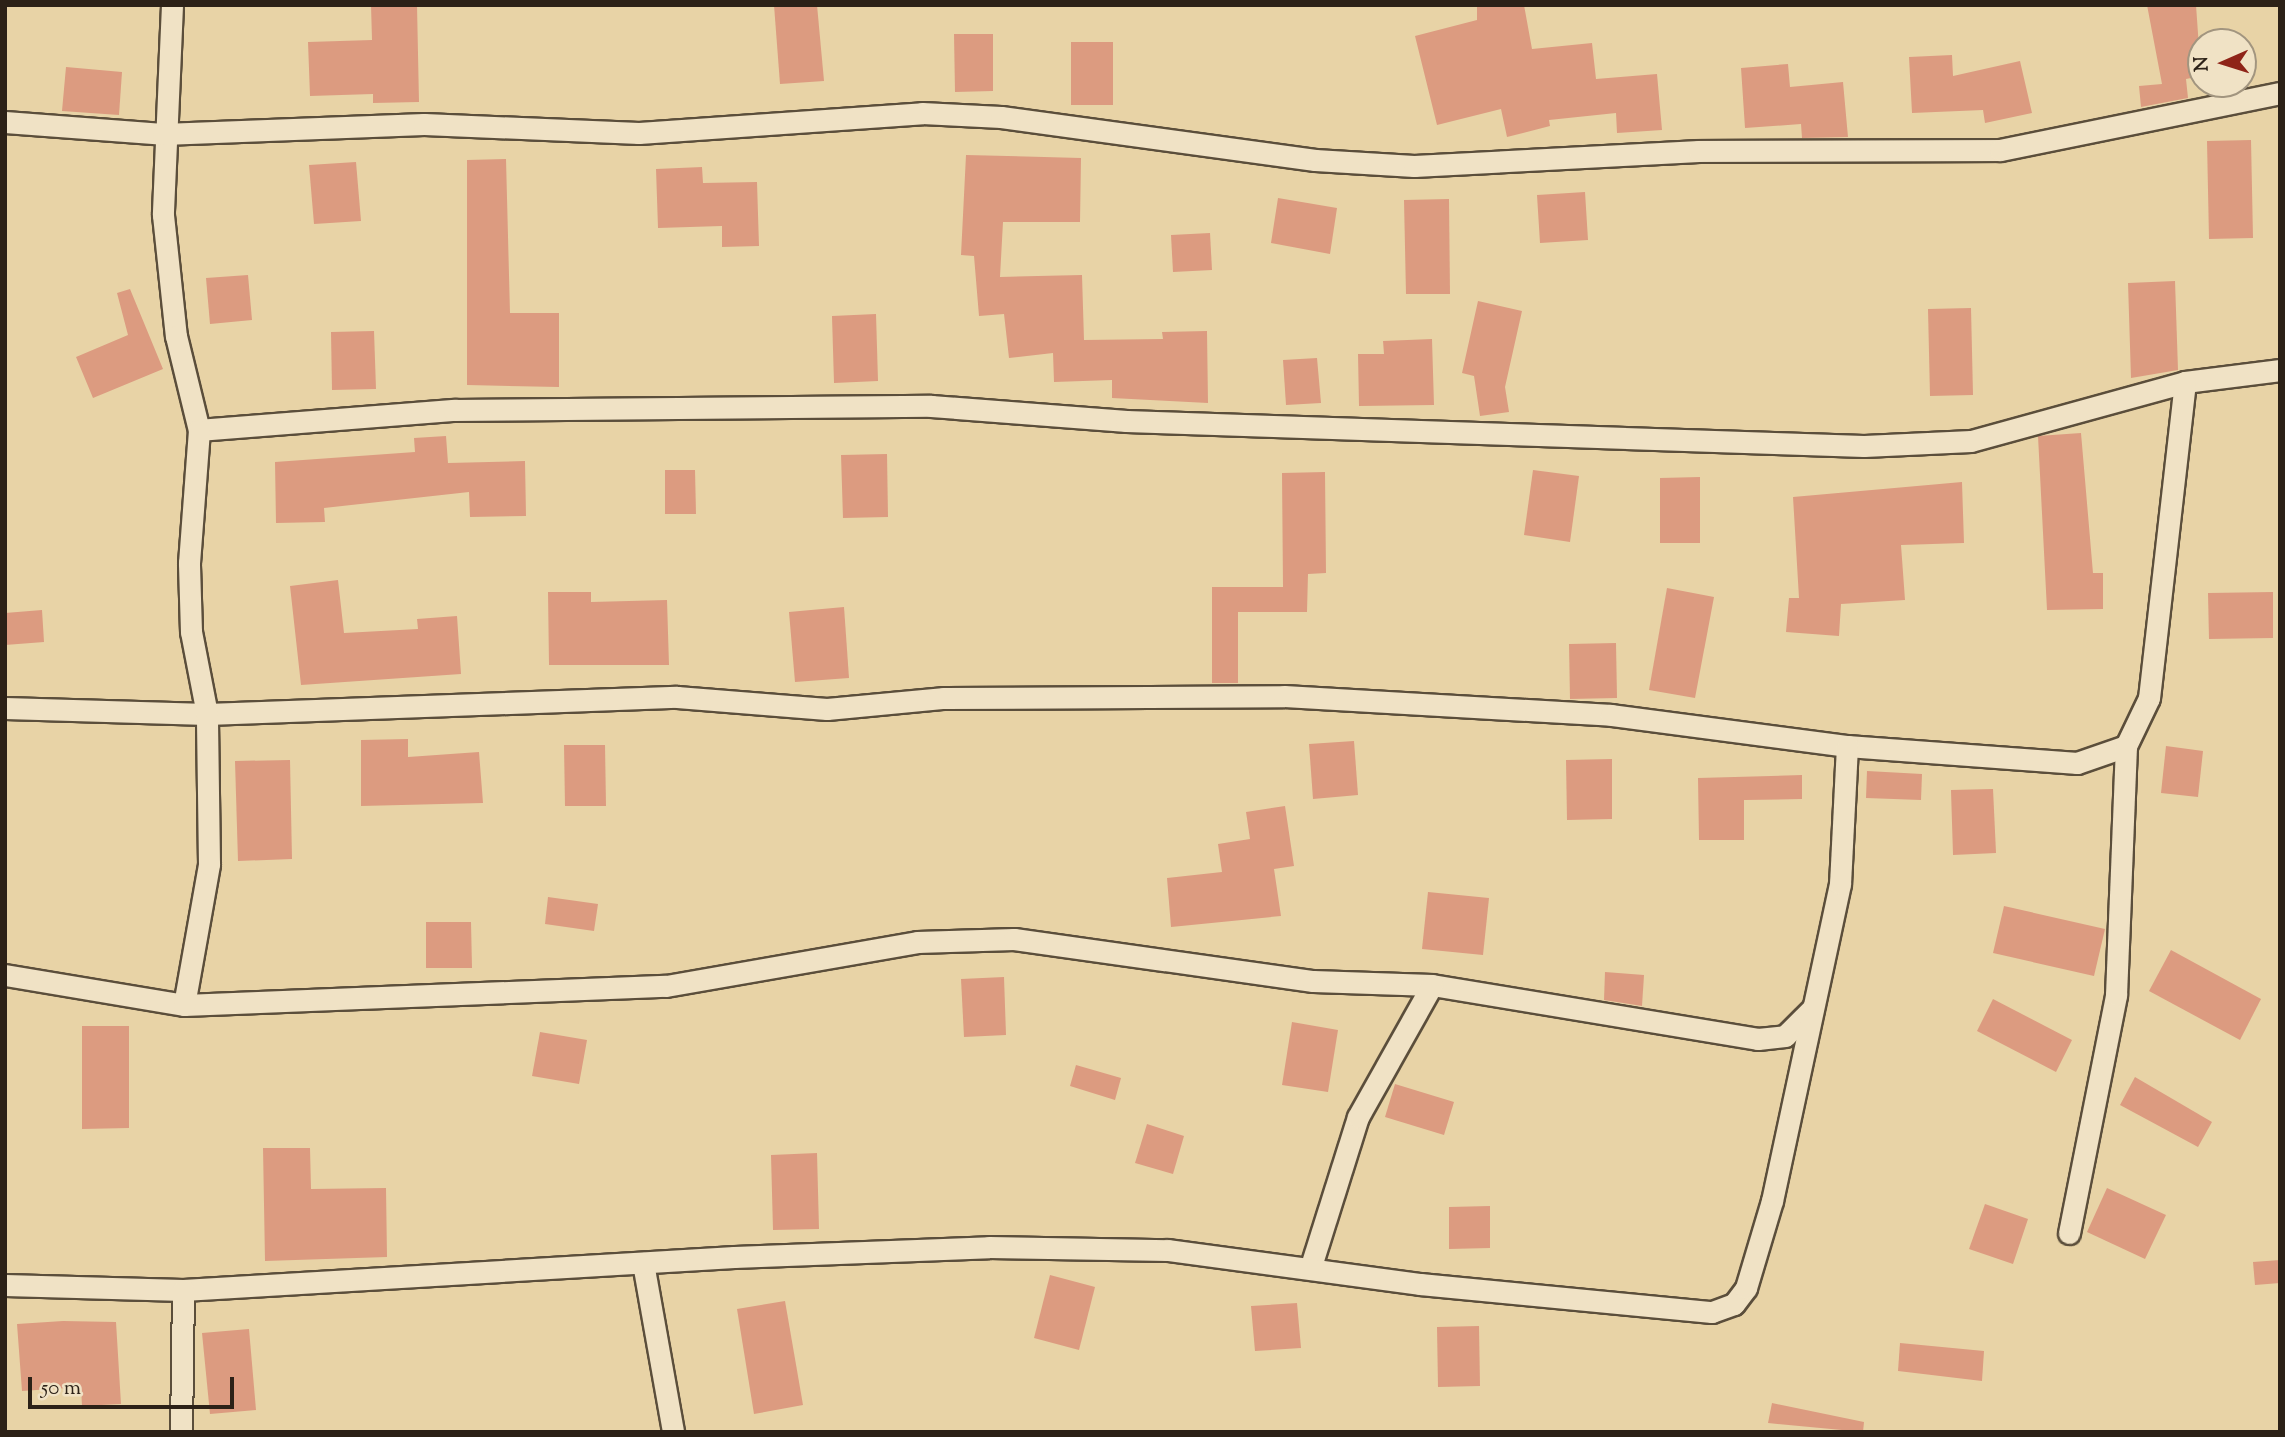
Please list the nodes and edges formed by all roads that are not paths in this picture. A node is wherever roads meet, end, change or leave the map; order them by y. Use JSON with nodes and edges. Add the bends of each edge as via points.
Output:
{"nodes":[{"id":1,"x":172,"y":5,"type":"edge"},
{"id":2,"x":2280,"y":93,"type":"edge"},
{"id":3,"x":5,"y":121,"type":"edge"},
{"id":4,"x":163,"y":134,"type":"junction"},
{"id":5,"x":2280,"y":370,"type":"edge"},
{"id":6,"x":2185,"y":382,"type":"junction"},
{"id":7,"x":200,"y":430,"type":"junction"},
{"id":8,"x":5,"y":708,"type":"edge"},
{"id":9,"x":207,"y":714,"type":"junction"},
{"id":10,"x":1847,"y":746,"type":"junction"},
{"id":11,"x":2126,"y":746,"type":"junction"},
{"id":12,"x":5,"y":975,"type":"edge"},
{"id":13,"x":1432,"y":985,"type":"junction"},
{"id":14,"x":184,"y":1005,"type":"junction"},
{"id":15,"x":1814,"y":1008,"type":"junction"},
{"id":16,"x":2069,"y":1233,"type":"dead end"},
{"id":17,"x":643,"y":1264,"type":"junction"},
{"id":18,"x":1311,"y":1266,"type":"dead end"},
{"id":19,"x":5,"y":1285,"type":"edge"},
{"id":20,"x":183,"y":1290,"type":"junction"},
{"id":21,"x":181,"y":1432,"type":"edge"},
{"id":22,"x":673,"y":1432,"type":"edge"}],
"edges":[{"from":1,"to":4,"type":"street"},
{"from":2,"to":4,"type":"street","via":[[2000,150],[1699,151],[1426,166],[1315,160],[1001,117],[922,113],[639,133],[424,124]]},
{"from":3,"to":4,"type":"street"},
{"from":4,"to":7,"type":"street","via":[[167,263]]},
{"from":5,"to":6,"type":"street"},
{"from":6,"to":7,"type":"street","via":[[1971,441],[1864,446],[1126,421],[931,406],[454,410]]},
{"from":6,"to":11,"type":"street","via":[[2149,698]]},
{"from":7,"to":9,"type":"street","via":[[189,563],[191,632]]},
{"from":8,"to":9,"type":"street"},
{"from":9,"to":10,"type":"street","via":[[677,697],[827,709],[944,698],[1284,696],[1611,715]]},
{"from":9,"to":14,"type":"street","via":[[209,864]]},
{"from":10,"to":11,"type":"street","via":[[2025,763],[2077,763]]},
{"from":10,"to":15,"type":"street","via":[[1840,884]]},
{"from":11,"to":16,"type":"street","via":[[2116,995]]},
{"from":12,"to":14,"type":"street"},
{"from":13,"to":14,"type":"street","via":[[1313,981],[1014,939],[917,942],[666,986]]},
{"from":13,"to":15,"type":"street","via":[[1758,1038],[1785,1036]]},
{"from":13,"to":18,"type":"street","via":[[1358,1117]]},
{"from":15,"to":17,"type":"street","via":[[1758,1255],[1734,1304],[1712,1312],[1420,1284],[1168,1250],[989,1247]]},
{"from":17,"to":20,"type":"street"},
{"from":17,"to":22,"type":"street"},
{"from":19,"to":20,"type":"street"},
{"from":20,"to":21,"type":"street"}]}
